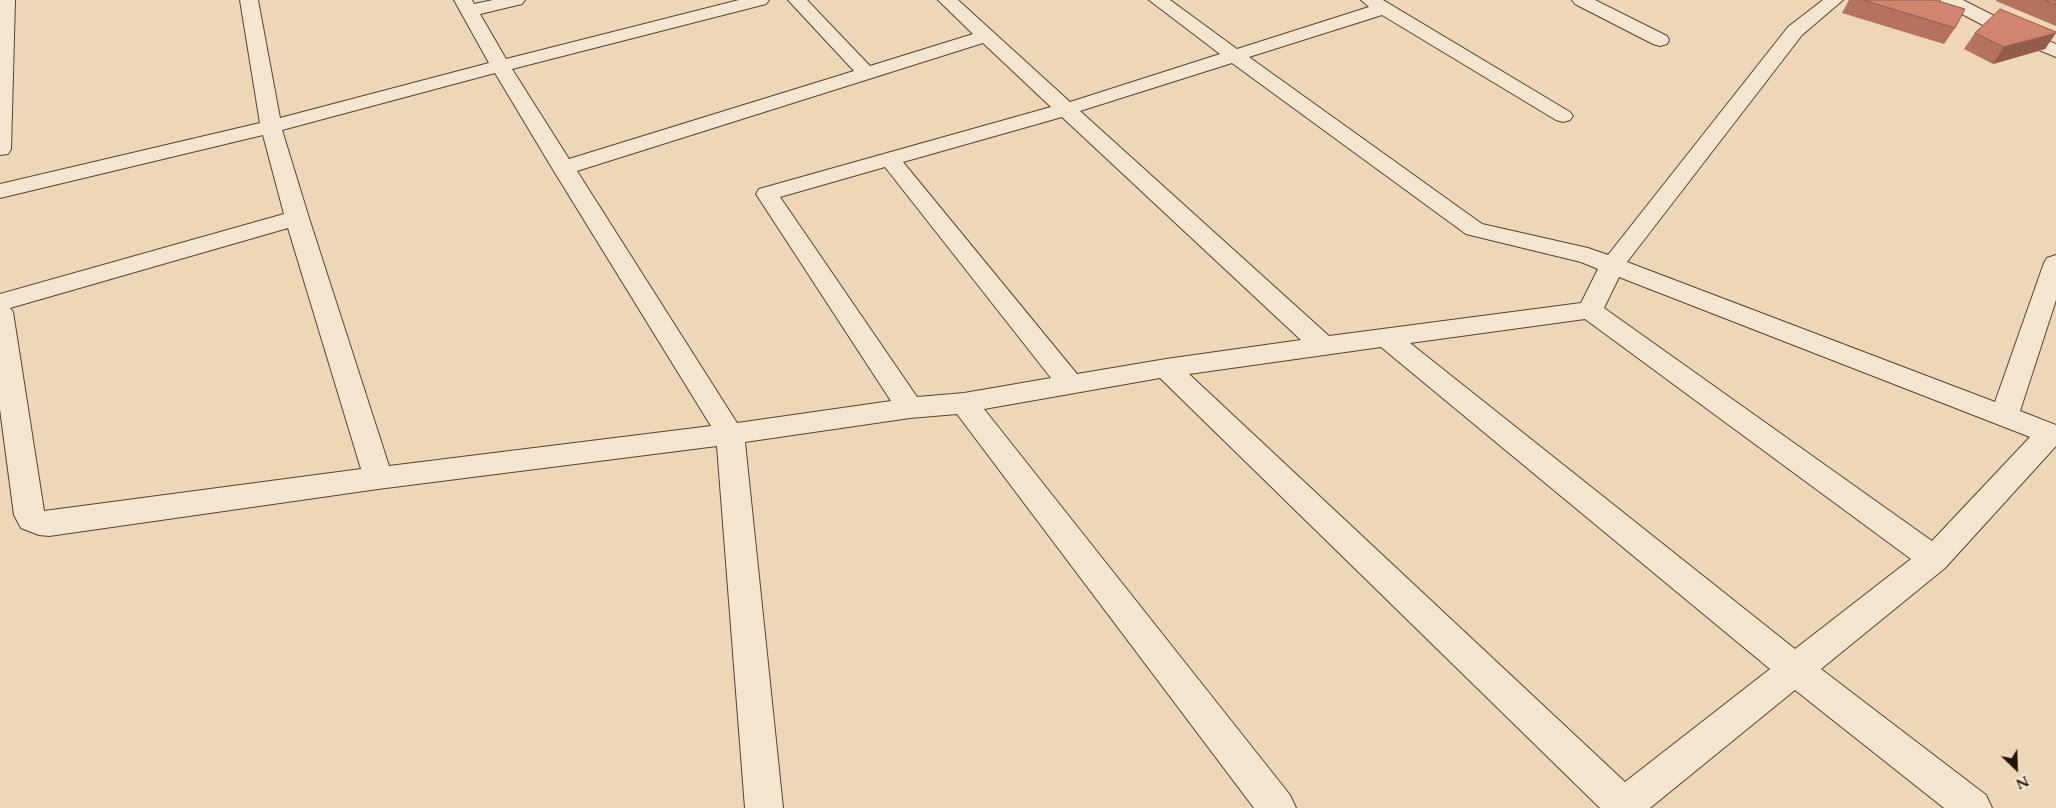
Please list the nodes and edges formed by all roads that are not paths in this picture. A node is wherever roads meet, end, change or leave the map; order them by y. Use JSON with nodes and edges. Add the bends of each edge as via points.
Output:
{"nodes":[{"id":1,"x":6,"y":0,"type":"edge"},
{"id":2,"x":249,"y":0,"type":"edge"},
{"id":3,"x":516,"y":0,"type":"edge"},
{"id":4,"x":760,"y":0,"type":"edge"},
{"id":5,"x":797,"y":0,"type":"edge"},
{"id":6,"x":947,"y":0,"type":"edge"},
{"id":7,"x":1158,"y":0,"type":"edge"},
{"id":8,"x":1580,"y":0,"type":"edge"},
{"id":9,"x":1834,"y":0,"type":"edge"},
{"id":10,"x":1949,"y":0,"type":"edge"},
{"id":11,"x":1377,"y":4,"type":"edge"},
{"id":12,"x":466,"y":6,"type":"edge"},
{"id":13,"x":987,"y":36,"type":"junction"},
{"id":14,"x":1660,"y":40,"type":"dead end"},
{"id":15,"x":2056,"y":51,"type":"edge"},
{"id":16,"x":1234,"y":56,"type":"junction"},
{"id":17,"x":500,"y":66,"type":"junction"},
{"id":18,"x":866,"y":73,"type":"junction"},
{"id":19,"x":1067,"y":110,"type":"junction"},
{"id":20,"x":1563,"y":116,"type":"dead end"},
{"id":21,"x":271,"y":127,"type":"junction"},
{"id":22,"x":0,"y":149,"type":"edge"},
{"id":23,"x":890,"y":160,"type":"junction"},
{"id":24,"x":563,"y":168,"type":"junction"},
{"id":25,"x":0,"y":191,"type":"edge"},
{"id":26,"x":297,"y":218,"type":"junction"},
{"id":27,"x":2056,"y":263,"type":"edge"},
{"id":28,"x":1612,"y":266,"type":"junction"},
{"id":29,"x":0,"y":302,"type":"edge"},
{"id":30,"x":1590,"y":310,"type":"junction"},
{"id":31,"x":0,"y":312,"type":"edge"},
{"id":32,"x":1386,"y":338,"type":"junction"},
{"id":33,"x":1323,"y":346,"type":"junction"},
{"id":34,"x":1166,"y":368,"type":"junction"},
{"id":35,"x":1069,"y":383,"type":"junction"},
{"id":36,"x":964,"y":403,"type":"junction"},
{"id":37,"x":910,"y":408,"type":"junction"},
{"id":38,"x":2004,"y":416,"type":"junction"},
{"id":39,"x":730,"y":434,"type":"junction"},
{"id":40,"x":2053,"y":435,"type":"edge"},
{"id":41,"x":378,"y":478,"type":"junction"},
{"id":42,"x":1934,"y":559,"type":"junction"},
{"id":43,"x":1796,"y":670,"type":"junction"},
{"id":44,"x":1624,"y":807,"type":"edge"},
{"id":45,"x":764,"y":808,"type":"edge"},
{"id":46,"x":1277,"y":808,"type":"edge"},
{"id":47,"x":1973,"y":808,"type":"edge"}],
"edges":[{"from":1,"to":22,"type":"street"},
{"from":2,"to":21,"type":"street"},
{"from":3,"to":12,"type":"street"},
{"from":4,"to":17,"type":"street"},
{"from":5,"to":18,"type":"street"},
{"from":6,"to":13,"type":"street"},
{"from":7,"to":16,"type":"street"},
{"from":8,"to":14,"type":"street"},
{"from":9,"to":28,"type":"street","via":[[1795,31]]},
{"from":10,"to":15,"type":"street"},
{"from":11,"to":16,"type":"street"},
{"from":11,"to":20,"type":"street"},
{"from":12,"to":17,"type":"street"},
{"from":13,"to":18,"type":"street"},
{"from":13,"to":19,"type":"street"},
{"from":16,"to":19,"type":"street"},
{"from":16,"to":28,"type":"street","via":[[1474,229],[1588,256]]},
{"from":17,"to":21,"type":"street"},
{"from":17,"to":24,"type":"street"},
{"from":18,"to":24,"type":"street"},
{"from":19,"to":23,"type":"street"},
{"from":19,"to":33,"type":"street"},
{"from":21,"to":25,"type":"street"},
{"from":21,"to":26,"type":"street"},
{"from":23,"to":35,"type":"street"},
{"from":23,"to":37,"type":"street","via":[[767,194]]},
{"from":24,"to":39,"type":"street"},
{"from":26,"to":29,"type":"street"},
{"from":26,"to":41,"type":"street"},
{"from":27,"to":38,"type":"street"},
{"from":28,"to":30,"type":"street"},
{"from":28,"to":38,"type":"street"},
{"from":30,"to":32,"type":"street"},
{"from":30,"to":42,"type":"street"},
{"from":31,"to":41,"type":"street","via":[[32,520],[49,524]]},
{"from":32,"to":33,"type":"street"},
{"from":32,"to":43,"type":"street"},
{"from":33,"to":34,"type":"street"},
{"from":34,"to":35,"type":"street"},
{"from":34,"to":44,"type":"street"},
{"from":35,"to":36,"type":"street"},
{"from":36,"to":37,"type":"street"},
{"from":36,"to":46,"type":"street"},
{"from":37,"to":39,"type":"street"},
{"from":38,"to":40,"type":"street"},
{"from":39,"to":41,"type":"street"},
{"from":39,"to":45,"type":"street"},
{"from":40,"to":42,"type":"street"},
{"from":42,"to":43,"type":"street"},
{"from":43,"to":44,"type":"street"},
{"from":43,"to":47,"type":"street"}]}
